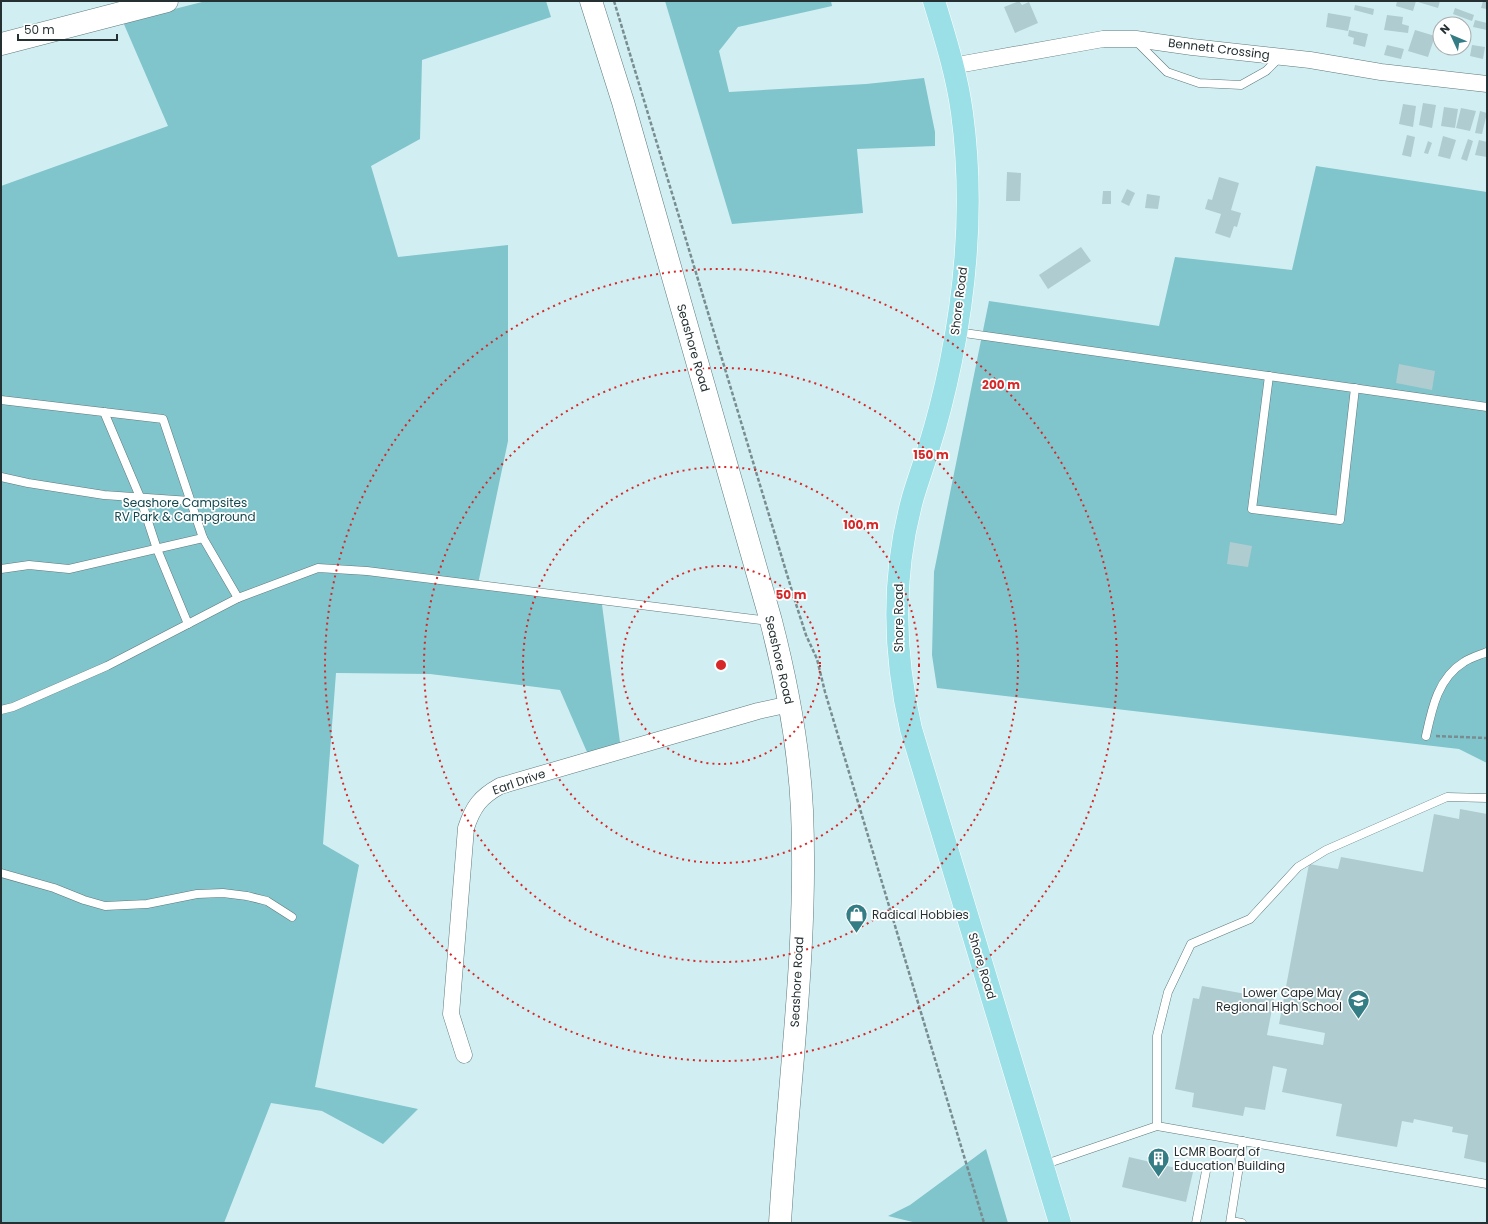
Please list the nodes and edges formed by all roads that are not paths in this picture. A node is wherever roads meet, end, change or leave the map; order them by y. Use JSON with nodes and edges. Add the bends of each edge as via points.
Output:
{"nodes":[{"id":1,"x":166,"y":1,"type":"edge"},
{"id":2,"x":591,"y":1,"type":"edge"},
{"id":3,"x":934,"y":1,"type":"edge"},
{"id":4,"x":1133,"y":38,"type":"junction"},
{"id":5,"x":1,"y":44,"type":"edge"},
{"id":6,"x":1280,"y":57,"type":"junction"},
{"id":7,"x":952,"y":66,"type":"junction"},
{"id":8,"x":1487,"y":84,"type":"edge"},
{"id":9,"x":956,"y":331,"type":"junction"},
{"id":10,"x":1269,"y":376,"type":"junction"},
{"id":11,"x":1355,"y":388,"type":"junction"},
{"id":12,"x":1,"y":400,"type":"edge"},
{"id":13,"x":1487,"y":407,"type":"edge"},
{"id":14,"x":104,"y":412,"type":"junction"},
{"id":15,"x":1,"y":477,"type":"edge"},
{"id":16,"x":140,"y":497,"type":"junction"},
{"id":17,"x":190,"y":501,"type":"junction"},
{"id":18,"x":203,"y":538,"type":"junction"},
{"id":19,"x":157,"y":549,"type":"junction"},
{"id":20,"x":1,"y":569,"type":"edge"},
{"id":21,"x":238,"y":598,"type":"junction"},
{"id":22,"x":771,"y":621,"type":"junction"},
{"id":23,"x":188,"y":624,"type":"junction"},
{"id":24,"x":1487,"y":652,"type":"edge"},
{"id":25,"x":790,"y":704,"type":"junction"},
{"id":26,"x":1,"y":710,"type":"edge"},
{"id":27,"x":1426,"y":736,"type":"road end"},
{"id":28,"x":1487,"y":798,"type":"edge"},
{"id":29,"x":1,"y":873,"type":"edge"},
{"id":30,"x":292,"y":917,"type":"dead end"},
{"id":31,"x":464,"y":1055,"type":"dead end"},
{"id":32,"x":1157,"y":1126,"type":"junction"},
{"id":33,"x":1243,"y":1141,"type":"junction"},
{"id":34,"x":1043,"y":1166,"type":"junction"},
{"id":35,"x":1206,"y":1171,"type":"dead end"},
{"id":36,"x":1487,"y":1184,"type":"edge"},
{"id":37,"x":1231,"y":1222,"type":"edge"},
{"id":38,"x":780,"y":1223,"type":"edge"},
{"id":39,"x":1060,"y":1223,"type":"edge"},
{"id":40,"x":1196,"y":1223,"type":"edge"},
{"id":41,"x":1242,"y":1223,"type":"edge"}],
"edges":[{"from":1,"to":5,"type":"street"},
{"from":2,"to":22,"type":"street","name":"Seashore Road","via":[[623,102]]},
{"from":3,"to":7,"type":"main road","name":"Shore Road"},
{"from":4,"to":6,"type":"street","name":"Bennett Crossing"},
{"from":4,"to":6,"type":"lane","via":[[1167,72],[1199,83],[1240,85],[1266,71]]},
{"from":4,"to":7,"type":"street","name":"Bennett Crossing","via":[[1103,39]]},
{"from":6,"to":8,"type":"street","name":"Bennett Crossing"},
{"from":7,"to":9,"type":"main road","name":"Shore Road","via":[[962,112],[967,212],[965,257]]},
{"from":9,"to":10,"type":"lane"},
{"from":9,"to":34,"type":"main road","name":"Shore Road","via":[[942,403],[906,527],[897,607],[900,670],[911,729]]},
{"from":10,"to":11,"type":"lane"},
{"from":10,"to":11,"type":"lane","via":[[1252,509],[1340,520]]},
{"from":11,"to":13,"type":"lane"},
{"from":12,"to":14,"type":"lane"},
{"from":14,"to":16,"type":"lane"},
{"from":14,"to":17,"type":"lane","via":[[163,419]]},
{"from":15,"to":16,"type":"lane","via":[[96,494]]},
{"from":16,"to":17,"type":"lane"},
{"from":16,"to":19,"type":"lane"},
{"from":17,"to":18,"type":"lane"},
{"from":18,"to":19,"type":"lane"},
{"from":18,"to":21,"type":"lane"},
{"from":19,"to":20,"type":"lane","via":[[69,570],[29,565]]},
{"from":19,"to":23,"type":"lane"},
{"from":21,"to":22,"type":"lane","via":[[318,568],[375,572]]},
{"from":21,"to":23,"type":"lane"},
{"from":22,"to":25,"type":"street","name":"Seashore Road"},
{"from":23,"to":26,"type":"lane","via":[[107,666]]},
{"from":24,"to":27,"type":"lane","via":[[1464,662],[1446,676],[1432,706]]},
{"from":25,"to":31,"type":"street","name":"Earl Drive","via":[[500,786],[487,793],[470,814],[466,828],[451,1014]]},
{"from":25,"to":38,"type":"street","name":"Seashore Road","via":[[797,751],[803,853],[799,974]]},
{"from":28,"to":32,"type":"lane","via":[[1447,797],[1326,850],[1298,866],[1250,919],[1191,944],[1168,992],[1157,1036]]},
{"from":29,"to":30,"type":"lane","via":[[105,906],[147,904],[197,894],[223,893],[267,901]]},
{"from":32,"to":33,"type":"lane"},
{"from":32,"to":34,"type":"lane"},
{"from":33,"to":36,"type":"lane"},
{"from":33,"to":37,"type":"lane"},
{"from":34,"to":39,"type":"main road","name":"Shore Road"},
{"from":35,"to":40,"type":"lane"},
{"from":37,"to":41,"type":"lane"}]}
